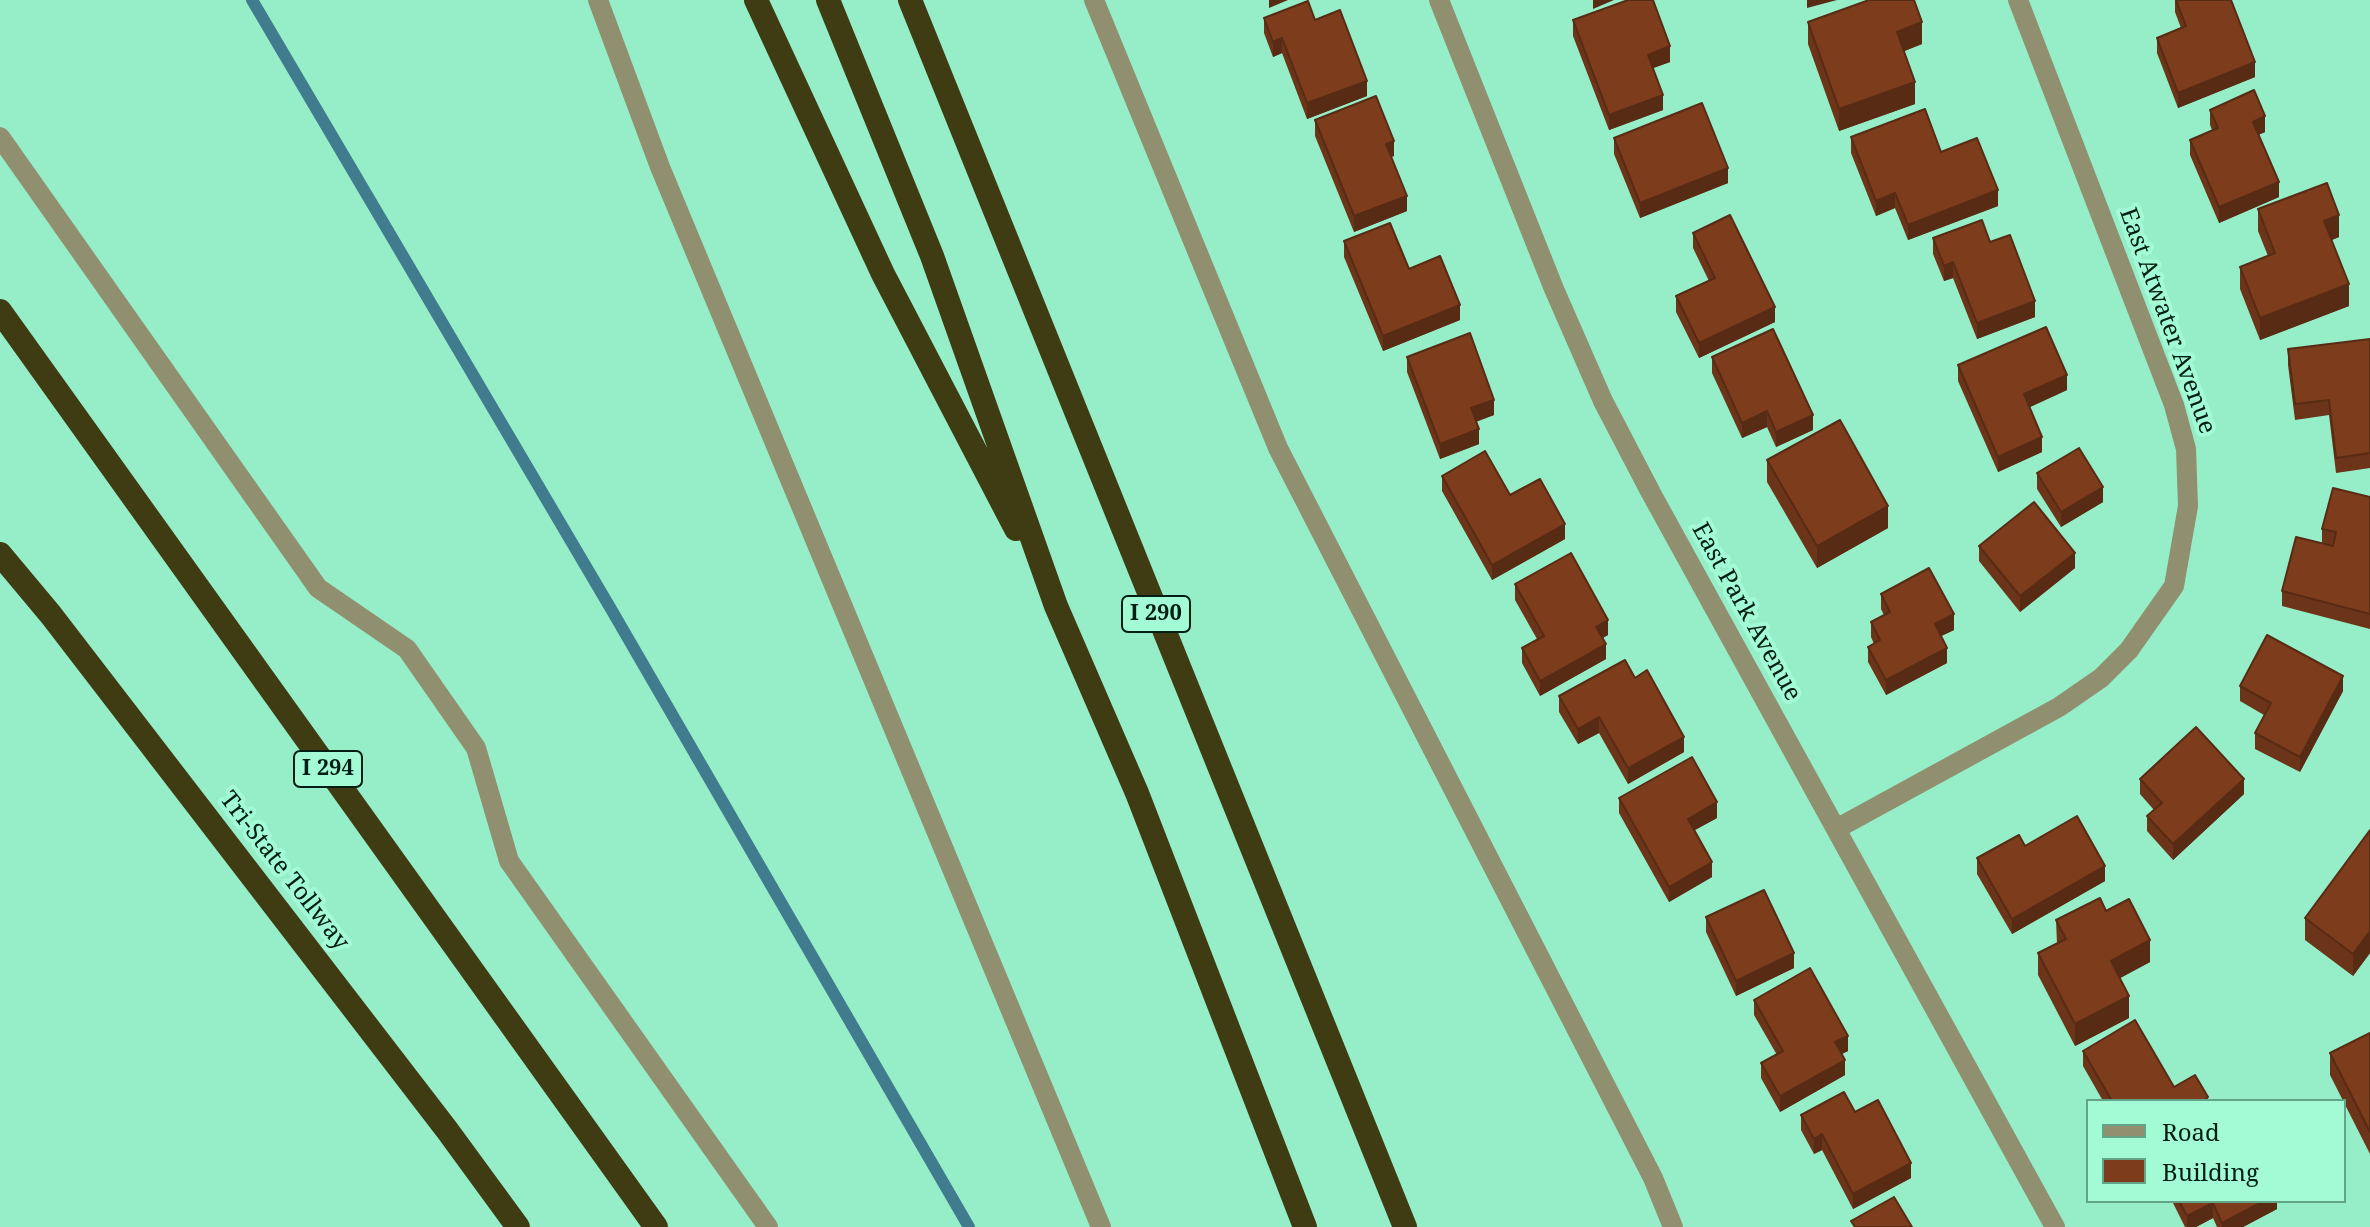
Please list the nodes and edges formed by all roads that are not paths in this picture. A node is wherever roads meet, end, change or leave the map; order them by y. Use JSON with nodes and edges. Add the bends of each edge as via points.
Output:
{"nodes":[{"id":1,"x":598,"y":0,"type":"edge"},
{"id":2,"x":756,"y":0,"type":"edge"},
{"id":3,"x":828,"y":0,"type":"edge"},
{"id":4,"x":910,"y":0,"type":"edge"},
{"id":5,"x":1094,"y":0,"type":"edge"},
{"id":6,"x":1439,"y":0,"type":"edge"},
{"id":7,"x":2018,"y":0,"type":"edge"},
{"id":8,"x":0,"y":137,"type":"edge"},
{"id":9,"x":0,"y":311,"type":"edge"},
{"id":10,"x":0,"y":554,"type":"edge"},
{"id":11,"x":1056,"y":606,"type":"junction"},
{"id":12,"x":1836,"y":829,"type":"junction"},
{"id":13,"x":518,"y":1227,"type":"edge"},
{"id":14,"x":656,"y":1227,"type":"edge"},
{"id":15,"x":768,"y":1227,"type":"edge"},
{"id":16,"x":1101,"y":1227,"type":"edge"},
{"id":17,"x":1305,"y":1227,"type":"edge"},
{"id":18,"x":1405,"y":1227,"type":"edge"},
{"id":19,"x":1673,"y":1227,"type":"edge"},
{"id":20,"x":2055,"y":1227,"type":"edge"}],
"edges":[{"from":1,"to":16,"type":"street","via":[[666,182]]},
{"from":2,"to":11,"type":"highway","via":[[883,274]]},
{"from":3,"to":11,"type":"highway","via":[[932,256]]},
{"from":4,"to":18,"type":"highway","number":"I 290"},
{"from":5,"to":19,"type":"street","via":[[1278,448],[1653,1178]]},
{"from":6,"to":12,"type":"street","name":"East Park Avenue","via":[[1603,401]]},
{"from":7,"to":12,"type":"street","name":"East Atwater Avenue","via":[[2174,405],[2186,449],[2188,506],[2174,586],[2129,650],[2101,678],[2059,707]]},
{"from":8,"to":15,"type":"street","via":[[318,588],[407,649],[476,748],[509,861]]},
{"from":9,"to":14,"type":"highway","number":"I 294"},
{"from":10,"to":13,"type":"highway","name":"Tri-State Tollway"},
{"from":11,"to":17,"type":"highway","via":[[1137,793]]},
{"from":12,"to":20,"type":"street","name":"East Park Avenue"}]}
